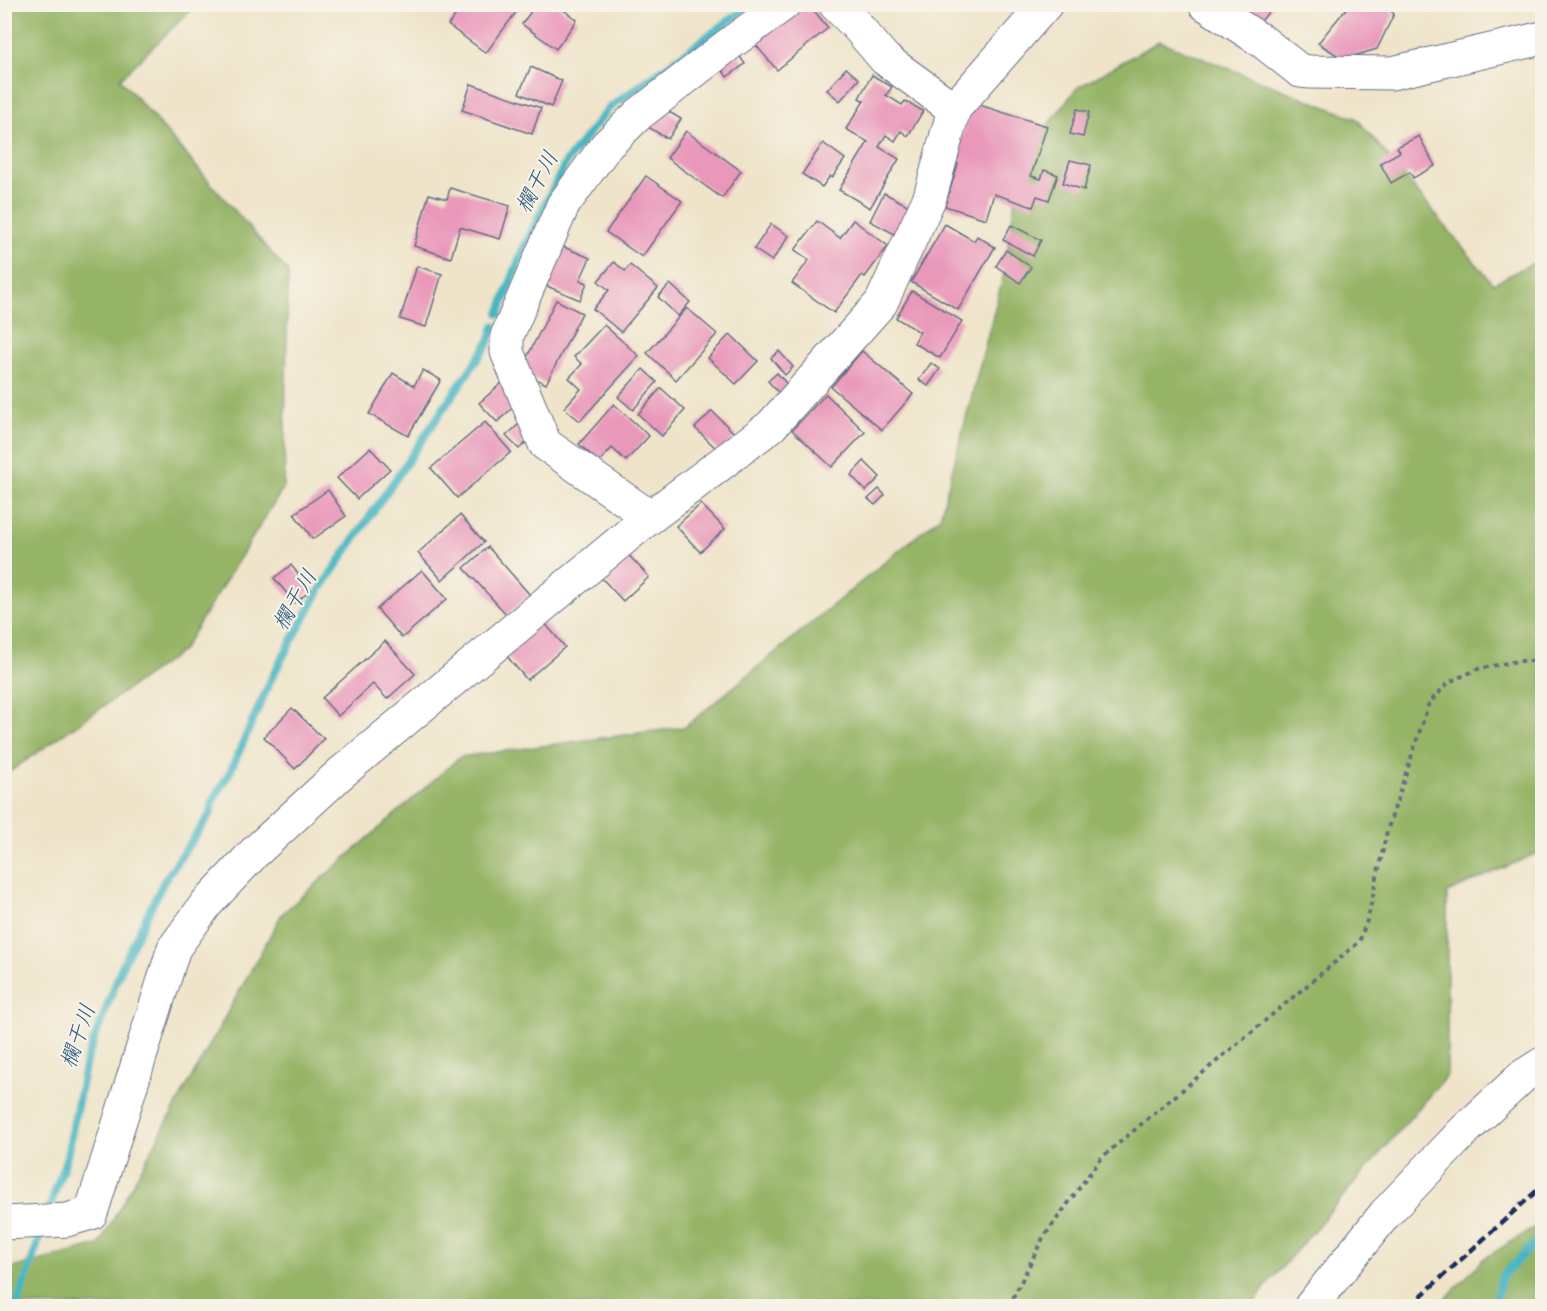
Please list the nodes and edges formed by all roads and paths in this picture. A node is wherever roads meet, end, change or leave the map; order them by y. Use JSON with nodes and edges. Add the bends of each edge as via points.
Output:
{"nodes":[{"id":1,"x":784,"y":4,"type":"edge"},
{"id":2,"x":835,"y":4,"type":"edge"},
{"id":3,"x":1046,"y":4,"type":"edge"},
{"id":4,"x":1205,"y":4,"type":"edge"},
{"id":5,"x":1542,"y":38,"type":"edge"},
{"id":6,"x":954,"y":109,"type":"junction"},
{"id":7,"x":650,"y":517,"type":"junction"},
{"id":8,"x":1542,"y":661,"type":"edge"},
{"id":9,"x":1542,"y":1064,"type":"edge"},
{"id":10,"x":4,"y":1223,"type":"edge"},
{"id":11,"x":1009,"y":1306,"type":"edge"},
{"id":12,"x":1311,"y":1306,"type":"edge"}],
"edges":[{"from":1,"to":7,"type":"street","via":[[639,114],[606,146],[563,205],[507,336],[507,352],[545,444]]},
{"from":2,"to":6,"type":"street","via":[[885,59]]},
{"from":3,"to":6,"type":"street"},
{"from":4,"to":5,"type":"street","via":[[1262,40],[1300,71],[1392,73]]},
{"from":6,"to":7,"type":"street","via":[[930,197],[881,303],[771,426]]},
{"from":7,"to":10,"type":"street","via":[[341,773],[255,852],[207,903],[174,948],[91,1213],[67,1220]]},
{"from":8,"to":11,"type":"path","via":[[1517,661],[1478,669],[1449,682],[1429,703],[1387,831],[1359,942],[1101,1158],[1043,1238]]},
{"from":9,"to":12,"type":"street","via":[[1465,1130],[1393,1205]]}]}
